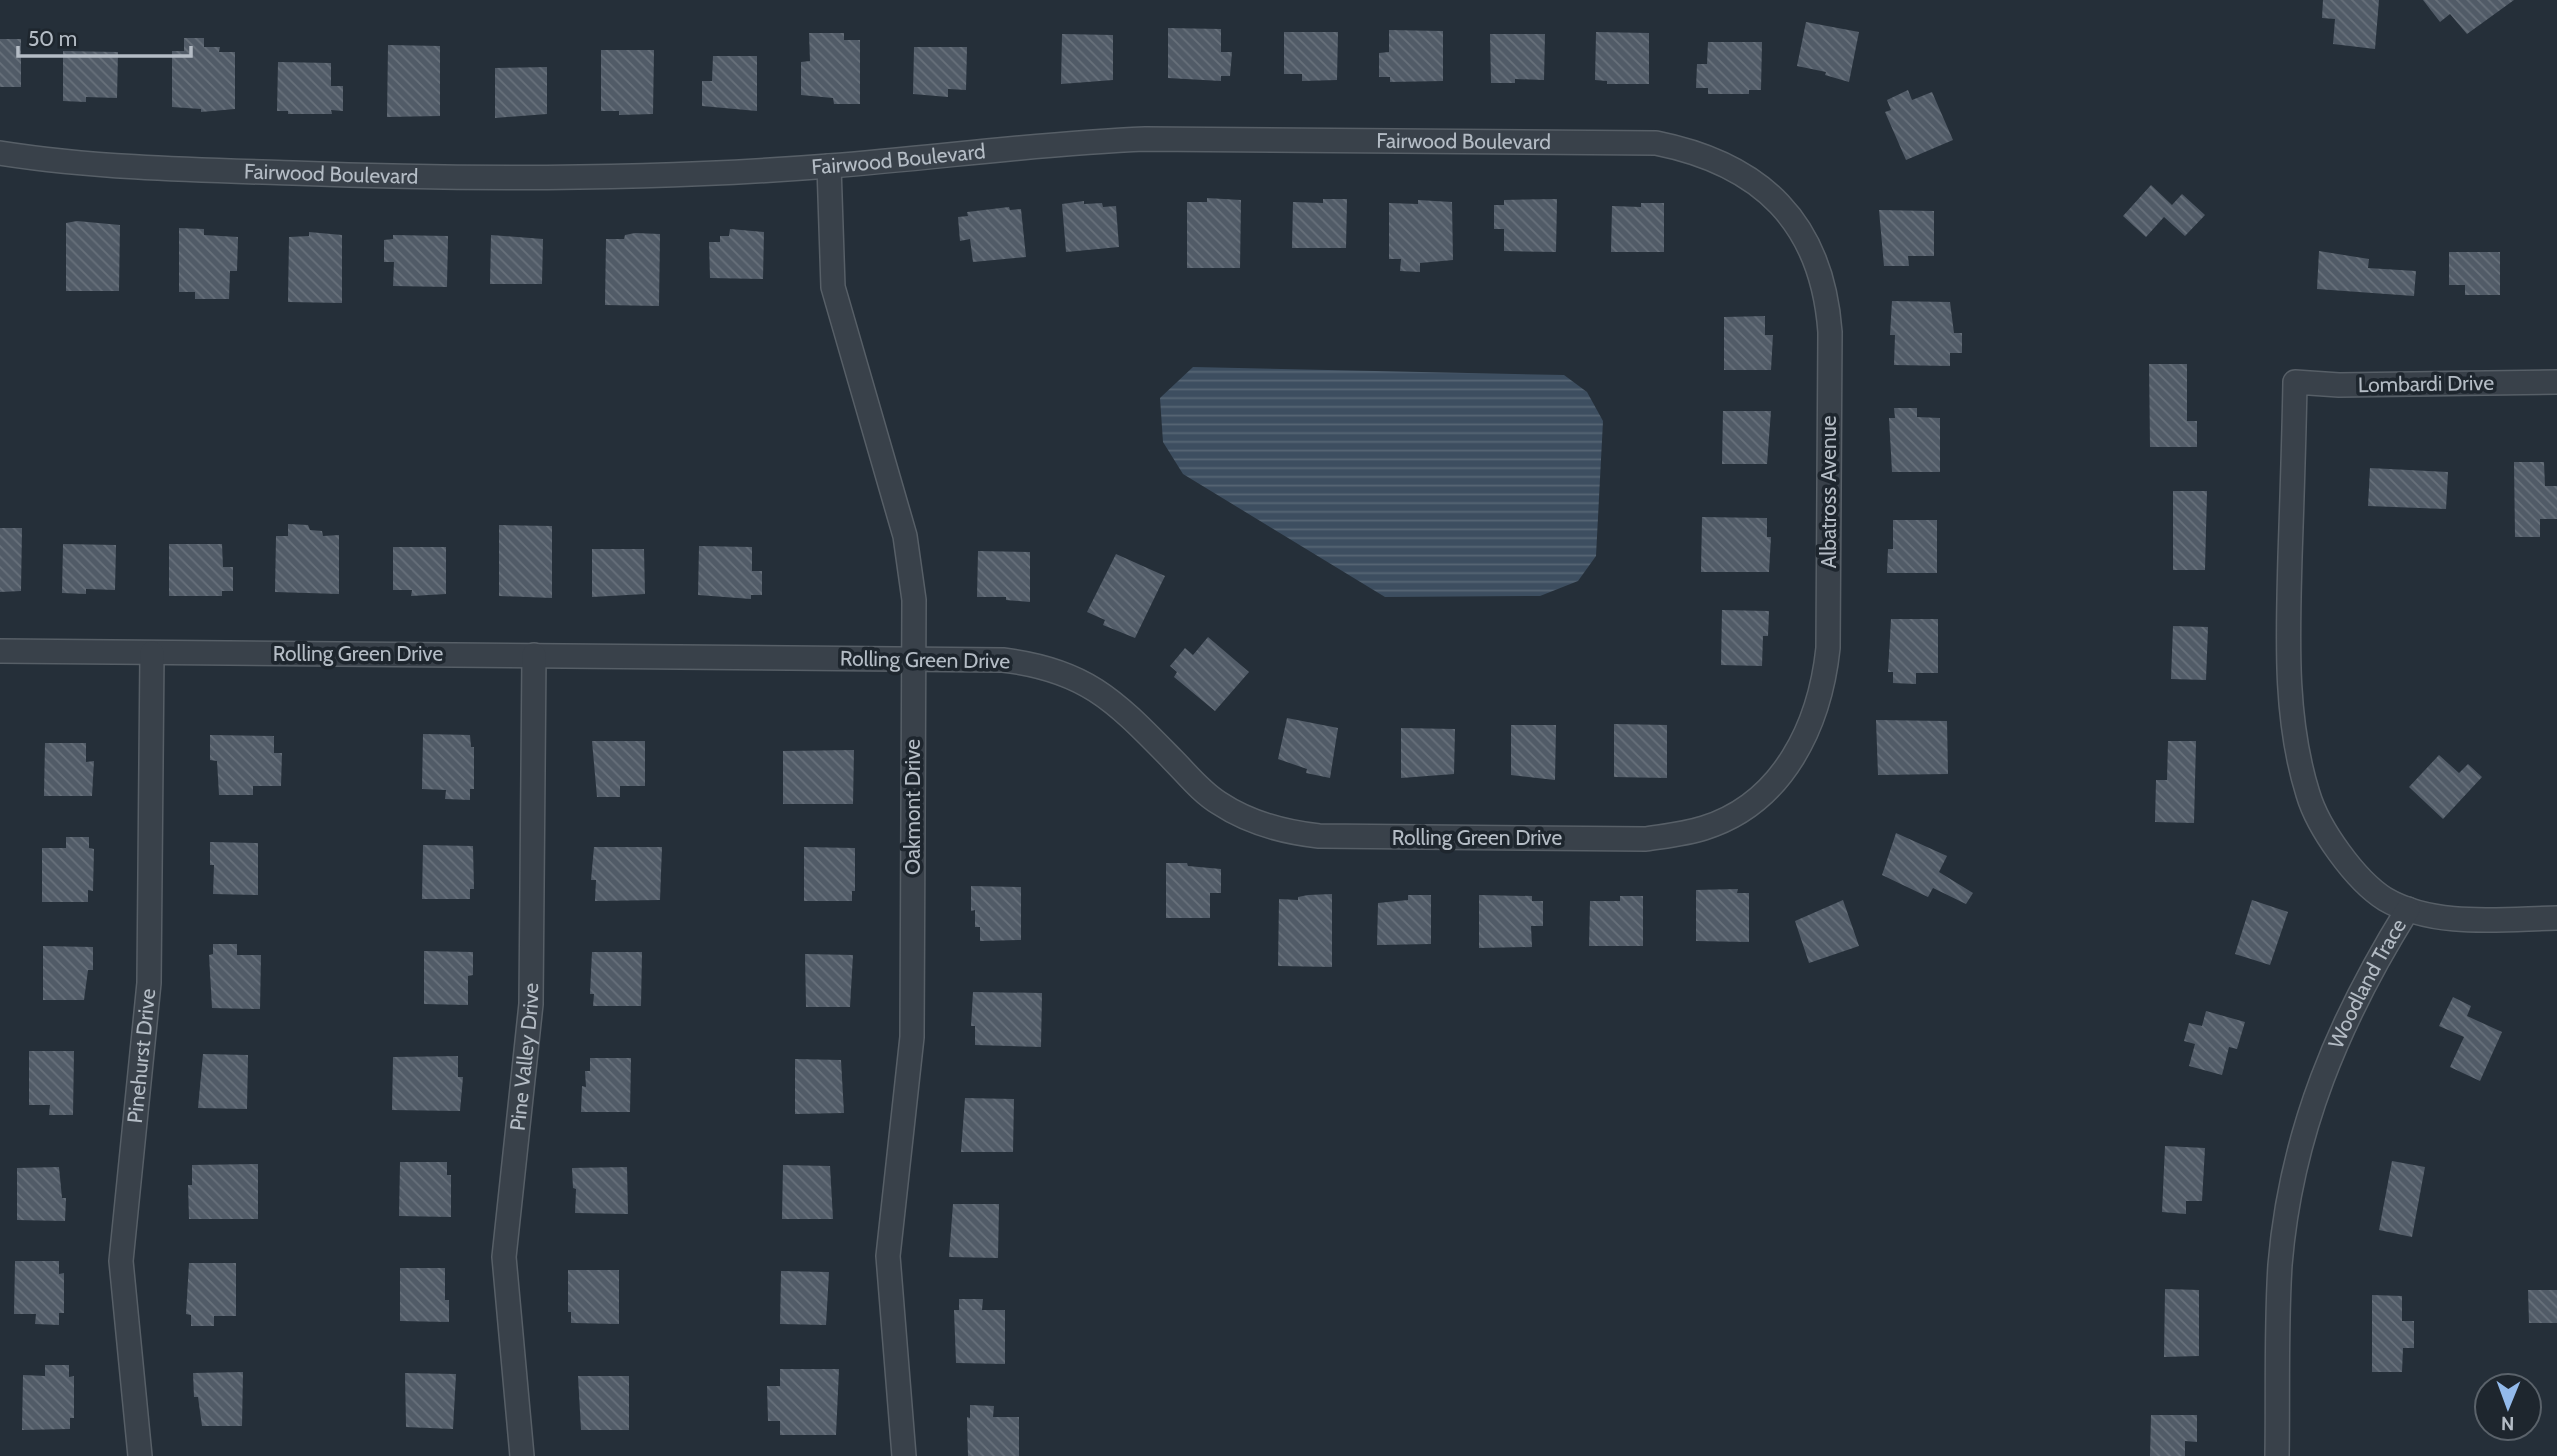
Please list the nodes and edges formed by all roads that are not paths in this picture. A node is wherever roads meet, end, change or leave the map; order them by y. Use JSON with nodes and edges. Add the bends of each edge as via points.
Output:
{"nodes":[{"id":1,"x":0,"y":153,"type":"edge"},
{"id":2,"x":829,"y":166,"type":"junction"},
{"id":3,"x":1781,"y":203,"type":"joint"},
{"id":4,"x":2295,"y":382,"type":"joint"},
{"id":5,"x":2557,"y":382,"type":"edge"},
{"id":6,"x":0,"y":651,"type":"edge"},
{"id":7,"x":152,"y":653,"type":"junction"},
{"id":8,"x":534,"y":655,"type":"junction"},
{"id":9,"x":915,"y":659,"type":"junction"},
{"id":10,"x":1776,"y":779,"type":"joint"},
{"id":11,"x":2408,"y":909,"type":"junction"},
{"id":12,"x":2557,"y":918,"type":"edge"},
{"id":13,"x":140,"y":1456,"type":"edge"},
{"id":14,"x":522,"y":1456,"type":"edge"},
{"id":15,"x":904,"y":1456,"type":"edge"},
{"id":16,"x":2277,"y":1456,"type":"edge"}],
"edges":[{"from":1,"to":2,"type":"street","name":"Fairwood Boulevard","via":[[202,170],[394,177],[639,175]]},
{"from":2,"to":3,"type":"street","name":"Fairwood Boulevard","via":[[1145,139],[1656,143],[1717,159]]},
{"from":2,"to":9,"type":"street","name":"Oakmont Drive","via":[[833,288],[905,536],[914,600]]},
{"from":3,"to":10,"type":"street","name":"Albatross Avenue","via":[[1821,278],[1828,305],[1828,648],[1825,680],[1807,736]]},
{"from":4,"to":5,"type":"street","name":"Lombardi Drive"},
{"from":4,"to":11,"type":"street","name":"Woodland Trace","via":[[2290,685],[2307,793],[2319,823],[2368,887]]},
{"from":6,"to":7,"type":"street","name":"Rolling Green Drive"},
{"from":7,"to":8,"type":"street","name":"Rolling Green Drive"},
{"from":7,"to":13,"type":"street","name":"Pinehurst Drive","via":[[149,983],[121,1261]]},
{"from":8,"to":9,"type":"street","name":"Rolling Green Drive"},
{"from":8,"to":14,"type":"street","name":"Pine Valley Drive","via":[[531,1004],[503,1257]]},
{"from":9,"to":10,"type":"street","name":"Rolling Green Drive","via":[[1003,660],[1037,664],[1070,675],[1126,712],[1217,803],[1283,832],[1646,839],[1706,827],[1753,800]]},
{"from":9,"to":15,"type":"street","name":"Oakmont Drive","via":[[912,1037],[888,1256]]},
{"from":11,"to":12,"type":"street","via":[[2433,916]]},
{"from":11,"to":16,"type":"street","name":"Woodland Trace","via":[[2353,1004],[2320,1079],[2302,1136],[2280,1264]]}]}
